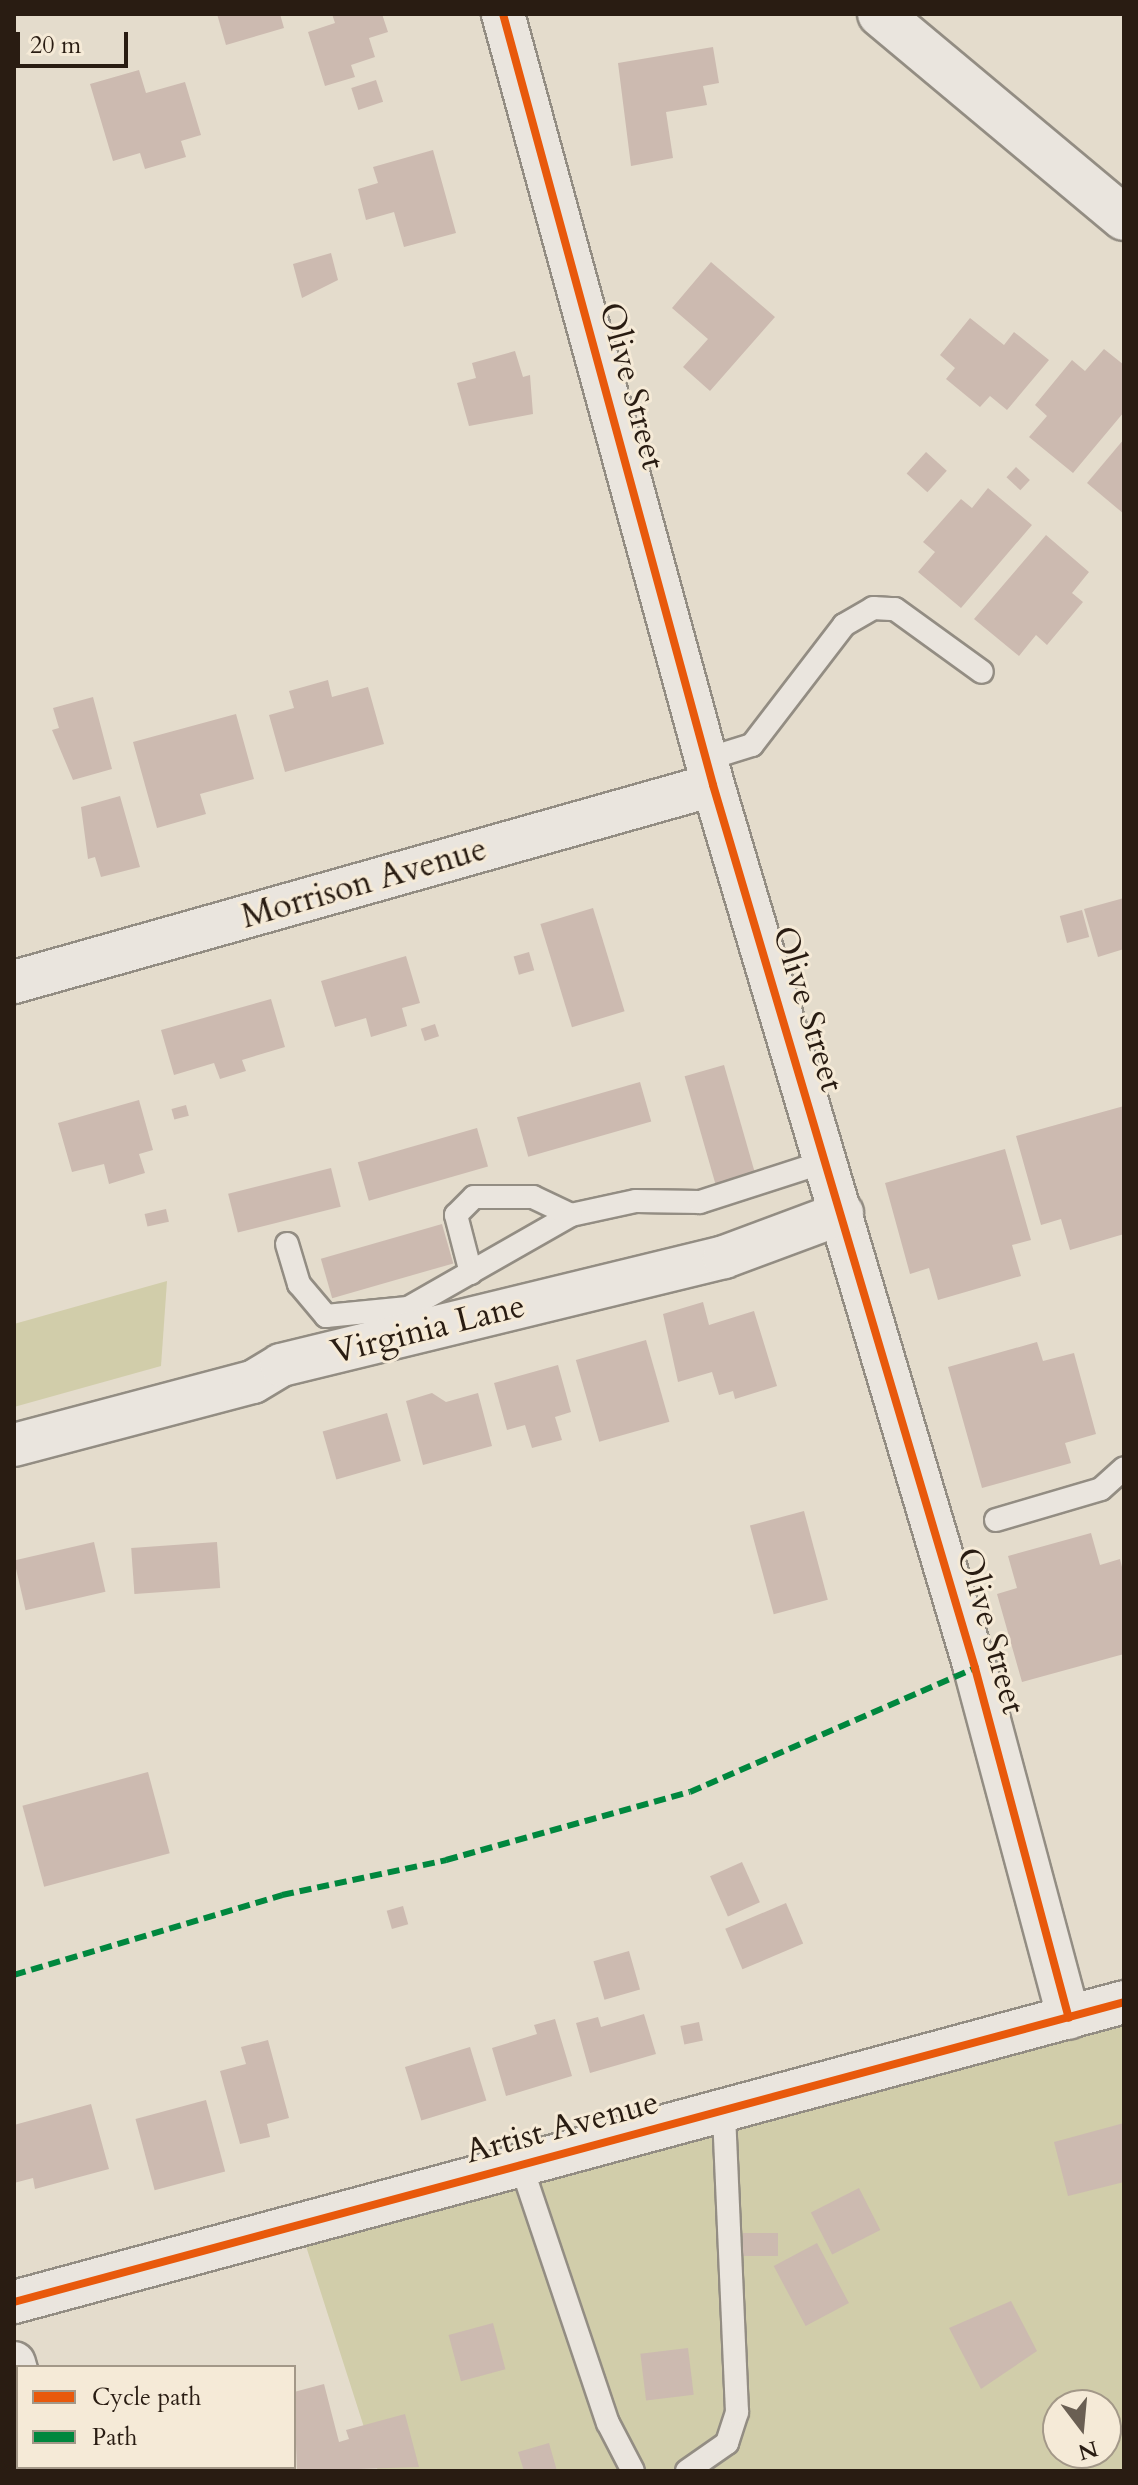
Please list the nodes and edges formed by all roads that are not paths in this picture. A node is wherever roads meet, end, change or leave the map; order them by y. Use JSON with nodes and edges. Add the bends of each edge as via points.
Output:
{"nodes":[{"id":1,"x":503,"y":14,"type":"edge"},
{"id":2,"x":880,"y":14,"type":"edge"},
{"id":3,"x":1124,"y":218,"type":"edge"},
{"id":4,"x":982,"y":672,"type":"dead end"},
{"id":5,"x":710,"y":772,"type":"junction"},
{"id":6,"x":14,"y":982,"type":"edge"},
{"id":7,"x":827,"y":1161,"type":"junction"},
{"id":8,"x":842,"y":1213,"type":"junction"},
{"id":9,"x":571,"y":1215,"type":"junction"},
{"id":10,"x":287,"y":1244,"type":"dead end"},
{"id":11,"x":471,"y":1273,"type":"junction"},
{"id":12,"x":14,"y":1445,"type":"edge"},
{"id":13,"x":1124,"y":1468,"type":"edge"},
{"id":14,"x":996,"y":1520,"type":"dead end"},
{"id":15,"x":1124,"y":2002,"type":"edge"},
{"id":16,"x":1069,"y":2018,"type":"junction"},
{"id":17,"x":724,"y":2110,"type":"junction"},
{"id":18,"x":521,"y":2165,"type":"junction"},
{"id":19,"x":14,"y":2302,"type":"edge"},
{"id":20,"x":633,"y":2471,"type":"edge"},
{"id":21,"x":687,"y":2471,"type":"edge"}],
"edges":[{"from":1,"to":5,"type":"street","name":"Olive Street"},
{"from":2,"to":3,"type":"street"},
{"from":4,"to":5,"type":"lane","via":[[895,609],[873,608],[844,625],[752,745]]},
{"from":5,"to":6,"type":"street","name":"Morrison Avenue"},
{"from":5,"to":7,"type":"street","name":"Olive Street"},
{"from":7,"to":8,"type":"street","name":"Olive Street"},
{"from":7,"to":9,"type":"lane","via":[[700,1202],[636,1201]]},
{"from":8,"to":12,"type":"street","name":"Virginia Lane","via":[[724,1257],[281,1365],[253,1382]]},
{"from":8,"to":16,"type":"street","name":"Olive Street"},
{"from":9,"to":11,"type":"lane"},
{"from":9,"to":11,"type":"lane","via":[[533,1197],[474,1197],[456,1215]]},
{"from":10,"to":11,"type":"lane","via":[[299,1284],[326,1316],[408,1308]]},
{"from":13,"to":14,"type":"lane","via":[[1101,1489]]},
{"from":15,"to":16,"type":"street","name":"Artist Avenue"},
{"from":16,"to":17,"type":"street","name":"Artist Avenue"},
{"from":17,"to":18,"type":"street","name":"Artist Avenue"},
{"from":17,"to":21,"type":"lane","via":[[737,2412],[727,2443]]},
{"from":18,"to":19,"type":"street","name":"Artist Avenue"},
{"from":18,"to":20,"type":"lane","via":[[608,2423]]}]}
